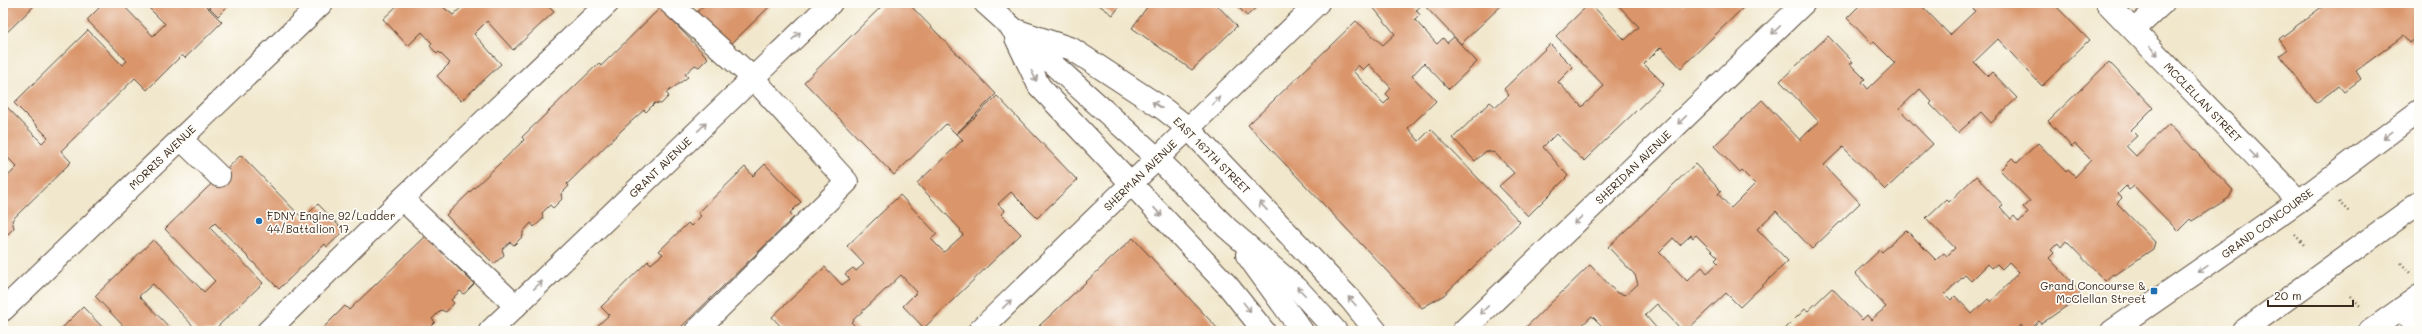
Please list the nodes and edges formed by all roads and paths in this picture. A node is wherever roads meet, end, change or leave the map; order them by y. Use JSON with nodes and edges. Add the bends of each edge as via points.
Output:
{"nodes":[{"id":1,"x":322,"y":3,"type":"edge"},
{"id":2,"x":608,"y":3,"type":"edge"},
{"id":3,"x":670,"y":3,"type":"edge"},
{"id":4,"x":831,"y":3,"type":"edge"},
{"id":5,"x":985,"y":3,"type":"edge"},
{"id":6,"x":1318,"y":3,"type":"edge"},
{"id":7,"x":1804,"y":3,"type":"edge"},
{"id":8,"x":2107,"y":3,"type":"edge"},
{"id":9,"x":2163,"y":3,"type":"edge"},
{"id":10,"x":1012,"y":28,"type":"junction"},
{"id":11,"x":2134,"y":30,"type":"junction"},
{"id":12,"x":753,"y":78,"type":"junction"},
{"id":13,"x":2419,"y":111,"type":"edge"},
{"id":14,"x":1188,"y":128,"type":"junction"},
{"id":15,"x":181,"y":138,"type":"junction"},
{"id":16,"x":1158,"y":159,"type":"junction"},
{"id":17,"x":219,"y":176,"type":"dead end"},
{"id":18,"x":1132,"y":184,"type":"junction"},
{"id":19,"x":402,"y":199,"type":"junction"},
{"id":20,"x":2335,"y":199,"type":"dead end"},
{"id":21,"x":2299,"y":201,"type":"junction"},
{"id":22,"x":2419,"y":204,"type":"edge"},
{"id":23,"x":2350,"y":213,"type":"dead end"},
{"id":24,"x":1228,"y":228,"type":"junction"},
{"id":25,"x":2289,"y":230,"type":"dead end"},
{"id":26,"x":2305,"y":246,"type":"dead end"},
{"id":27,"x":2351,"y":296,"type":"dead end"},
{"id":28,"x":2419,"y":296,"type":"edge"},
{"id":29,"x":516,"y":306,"type":"junction"},
{"id":30,"x":2361,"y":306,"type":"dead end"},
{"id":31,"x":2401,"y":309,"type":"junction"},
{"id":32,"x":3,"y":310,"type":"edge"},
{"id":33,"x":2419,"y":328,"type":"edge"},
{"id":34,"x":268,"y":331,"type":"edge"},
{"id":35,"x":490,"y":331,"type":"edge"},
{"id":36,"x":696,"y":331,"type":"edge"},
{"id":37,"x":979,"y":331,"type":"edge"},
{"id":38,"x":1264,"y":331,"type":"edge"},
{"id":39,"x":1302,"y":331,"type":"edge"},
{"id":40,"x":1336,"y":331,"type":"edge"},
{"id":41,"x":1376,"y":331,"type":"edge"},
{"id":42,"x":1463,"y":331,"type":"edge"},
{"id":43,"x":2112,"y":331,"type":"edge"},
{"id":44,"x":2243,"y":331,"type":"edge"},
{"id":45,"x":2370,"y":331,"type":"edge"}],
"edges":[{"from":1,"to":15,"type":"street","name":"MORRIS AVENUE"},
{"from":2,"to":19,"type":"street"},
{"from":3,"to":12,"type":"street"},
{"from":12,"to":4,"type":"street","name":"GRANT AVENUE","one_way":true},
{"from":5,"to":10,"type":"street","name":"EAST 167TH STREET"},
{"from":14,"to":6,"type":"street","name":"SHERMAN AVENUE","one_way":true},
{"from":7,"to":42,"type":"street","name":"SHERIDAN AVENUE","one_way":true},
{"from":8,"to":11,"type":"street","name":"MCCLELLAN STREET"},
{"from":9,"to":11,"type":"street"},
{"from":14,"to":10,"type":"street","name":"EAST 167TH STREET","one_way":true,"via":[[1072,49]]},
{"from":10,"to":16,"type":"street","name":"EAST 167TH STREET"},
{"from":10,"to":18,"type":"street","name":"EAST 167TH STREET","one_way":true,"via":[[1039,86]]},
{"from":11,"to":21,"type":"street","name":"MCCLELLAN STREET","one_way":true},
{"from":29,"to":12,"type":"street","name":"GRANT AVENUE","one_way":true},
{"from":12,"to":36,"type":"street","via":[[846,182]]},
{"from":13,"to":21,"type":"street","name":"GRAND CONCOURSE","one_way":true},
{"from":14,"to":16,"type":"street","name":"SHERMAN AVENUE"},
{"from":41,"to":14,"type":"street","name":"EAST 167TH STREET","one_way":true,"via":[[1351,300]]},
{"from":15,"to":17,"type":"street"},
{"from":15,"to":32,"type":"street","name":"MORRIS AVENUE"},
{"from":16,"to":18,"type":"street","name":"SHERMAN AVENUE"},
{"from":16,"to":24,"type":"street","name":"EAST 167TH STREET"},
{"from":37,"to":18,"type":"street","name":"SHERMAN AVENUE","one_way":true},
{"from":18,"to":38,"type":"street","name":"EAST 167TH STREET","one_way":true,"via":[[1228,286]]},
{"from":19,"to":29,"type":"street"},
{"from":19,"to":34,"type":"street"},
{"from":20,"to":23,"type":"path"},
{"from":21,"to":43,"type":"street","name":"GRAND CONCOURSE","one_way":true},
{"from":22,"to":44,"type":"street"},
{"from":24,"to":39,"type":"street","name":"EAST 167TH STREET"},
{"from":40,"to":24,"type":"street","name":"EAST 167TH STREET","one_way":true,"via":[[1297,288]]},
{"from":25,"to":26,"type":"path"},
{"from":27,"to":30,"type":"path"},
{"from":28,"to":31,"type":"street"},
{"from":29,"to":35,"type":"street","name":"GRANT AVENUE"},
{"from":31,"to":33,"type":"street"},
{"from":31,"to":45,"type":"street"}]}
